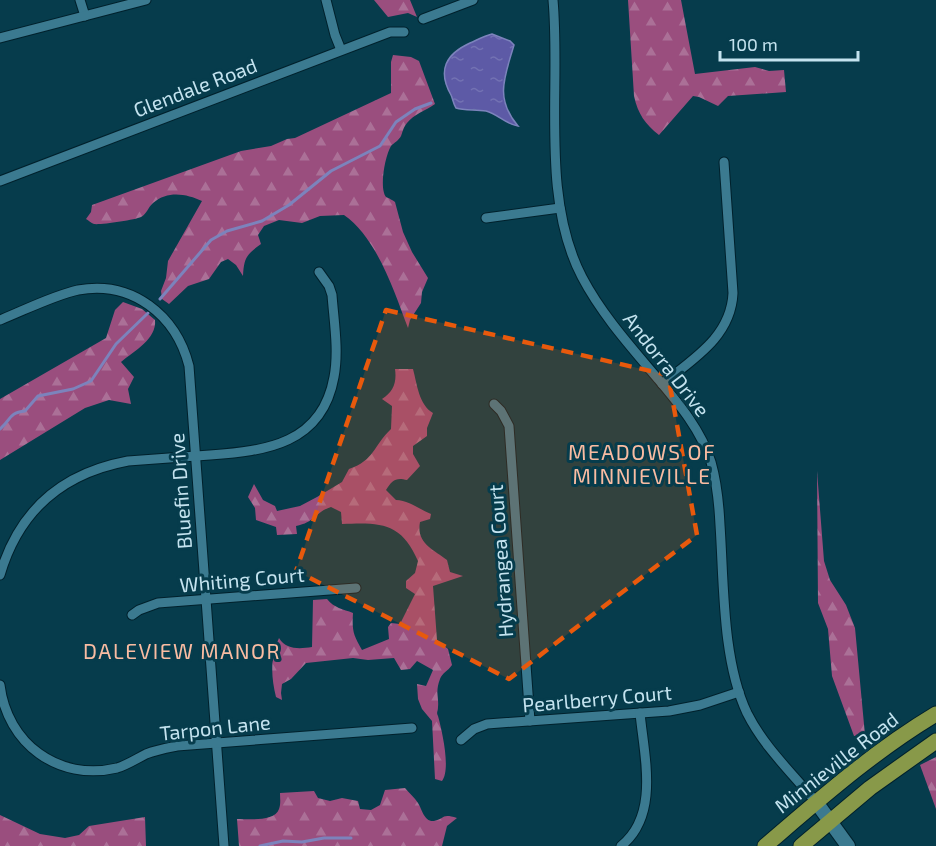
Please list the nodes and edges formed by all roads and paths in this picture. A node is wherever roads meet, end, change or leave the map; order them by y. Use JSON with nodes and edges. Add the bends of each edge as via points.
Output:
{"nodes":[{"id":1,"x":80,"y":0,"type":"edge"},
{"id":2,"x":146,"y":0,"type":"edge"},
{"id":3,"x":326,"y":0,"type":"edge"},
{"id":4,"x":473,"y":0,"type":"edge"},
{"id":5,"x":553,"y":0,"type":"edge"},
{"id":6,"x":85,"y":16,"type":"junction"},
{"id":7,"x":423,"y":19,"type":"dead end"},
{"id":8,"x":404,"y":32,"type":"dead end"},
{"id":9,"x":0,"y":38,"type":"edge"},
{"id":10,"x":341,"y":50,"type":"junction"},
{"id":11,"x":724,"y":162,"type":"dead end"},
{"id":12,"x":0,"y":181,"type":"edge"},
{"id":13,"x":560,"y":208,"type":"junction"},
{"id":14,"x":486,"y":218,"type":"dead end"},
{"id":15,"x":319,"y":272,"type":"dead end"},
{"id":16,"x":0,"y":320,"type":"edge"},
{"id":17,"x":662,"y":384,"type":"junction"},
{"id":18,"x":494,"y":404,"type":"dead end"},
{"id":19,"x":195,"y":456,"type":"junction"},
{"id":20,"x":0,"y":574,"type":"edge"},
{"id":21,"x":356,"y":588,"type":"dead end"},
{"id":22,"x":206,"y":600,"type":"junction"},
{"id":23,"x":132,"y":615,"type":"dead end"},
{"id":24,"x":0,"y":686,"type":"edge"},
{"id":25,"x":739,"y":692,"type":"junction"},
{"id":26,"x":640,"y":713,"type":"junction"},
{"id":27,"x":936,"y":714,"type":"edge"},
{"id":28,"x":530,"y":721,"type":"junction"},
{"id":29,"x":412,"y":728,"type":"dead end"},
{"id":30,"x":461,"y":740,"type":"dead end"},
{"id":31,"x":936,"y":741,"type":"edge"},
{"id":32,"x":216,"y":742,"type":"junction"},
{"id":33,"x":816,"y":802,"type":"junction"},
{"id":34,"x":830,"y":820,"type":"junction"},
{"id":35,"x":224,"y":846,"type":"edge"},
{"id":36,"x":621,"y":846,"type":"edge"},
{"id":37,"x":765,"y":846,"type":"edge"},
{"id":38,"x":801,"y":846,"type":"edge"},
{"id":39,"x":848,"y":846,"type":"edge"}],
"edges":[{"from":1,"to":6,"type":"street"},
{"from":2,"to":6,"type":"street"},
{"from":3,"to":10,"type":"street"},
{"from":4,"to":7,"type":"street"},
{"from":5,"to":13,"type":"street","name":"Andorra Drive"},
{"from":6,"to":9,"type":"street"},
{"from":8,"to":10,"type":"street","name":"Glendale Road","via":[[390,32]]},
{"from":10,"to":12,"type":"street","name":"Glendale Road"},
{"from":11,"to":17,"type":"street","via":[[730,314],[718,336]]},
{"from":13,"to":14,"type":"street"},
{"from":13,"to":17,"type":"street","name":"Andorra Drive","via":[[572,254],[587,286]]},
{"from":15,"to":19,"type":"street","via":[[332,295],[336,354],[334,380],[323,408],[306,429],[282,443],[252,452]]},
{"from":16,"to":19,"type":"street","name":"Bluefin Drive","via":[[88,289],[126,294],[153,308],[172,327],[189,366]]},
{"from":17,"to":25,"type":"street","name":"Andorra Drive","via":[[699,435],[711,461],[718,499],[729,648]]},
{"from":18,"to":28,"type":"street","name":"Hydrangea Court","via":[[508,426]]},
{"from":19,"to":20,"type":"street","via":[[110,465],[65,484],[29,517]]},
{"from":19,"to":22,"type":"street","name":"Bluefin Drive"},
{"from":21,"to":22,"type":"street","name":"Whiting Court"},
{"from":22,"to":23,"type":"street","name":"Whiting Court","via":[[158,603]]},
{"from":22,"to":32,"type":"street","name":"Bluefin Drive"},
{"from":24,"to":32,"type":"street","name":"Tarpon Lane","via":[[5,710],[19,735],[39,755],[65,766],[107,770],[161,749]]},
{"from":25,"to":26,"type":"street","name":"Pearlberry Court","via":[[684,709]]},
{"from":25,"to":33,"type":"street","name":"Andorra Drive","via":[[760,736]]},
{"from":26,"to":28,"type":"street","name":"Pearlberry Court"},
{"from":26,"to":36,"type":"street","via":[[645,803],[636,829]]},
{"from":27,"to":33,"type":"main road","name":"Minnieville Road","via":[[887,746]]},
{"from":28,"to":30,"type":"street","name":"Pearlberry Court","via":[[481,726]]},
{"from":29,"to":32,"type":"street","name":"Tarpon Lane"},
{"from":31,"to":34,"type":"main road"},
{"from":32,"to":35,"type":"street","name":"Bluefin Drive"},
{"from":33,"to":34,"type":"street"},
{"from":33,"to":37,"type":"main road","name":"Minnieville Road"},
{"from":34,"to":38,"type":"main road"},
{"from":34,"to":39,"type":"street"}]}
